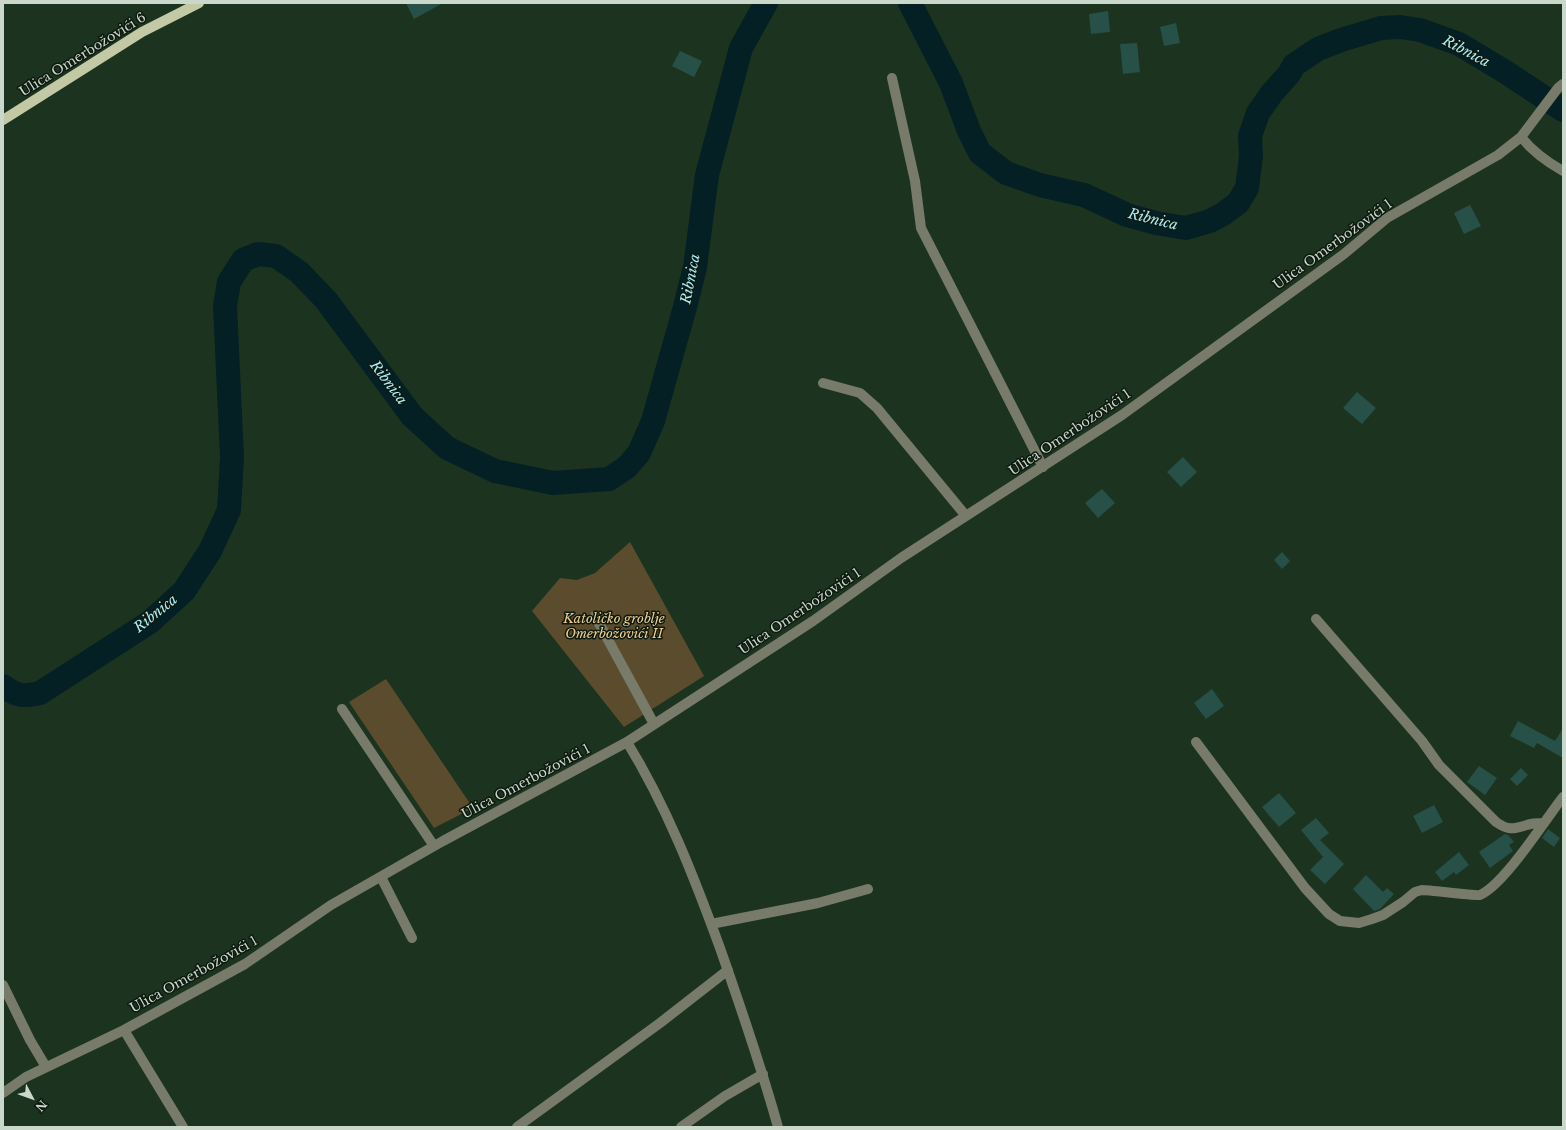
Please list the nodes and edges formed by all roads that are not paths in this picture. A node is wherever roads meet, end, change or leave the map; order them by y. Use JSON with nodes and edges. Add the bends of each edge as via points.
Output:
{"nodes":[{"id":1,"x":198,"y":3,"type":"edge"},
{"id":2,"x":892,"y":78,"type":"dead end"},
{"id":3,"x":1560,"y":86,"type":"edge"},
{"id":4,"x":3,"y":120,"type":"edge"},
{"id":5,"x":1521,"y":137,"type":"junction"},
{"id":6,"x":1563,"y":172,"type":"edge"},
{"id":7,"x":823,"y":383,"type":"dead end"},
{"id":8,"x":1043,"y":467,"type":"junction"},
{"id":9,"x":966,"y":516,"type":"junction"},
{"id":10,"x":595,"y":616,"type":"dead end"},
{"id":11,"x":1316,"y":619,"type":"dead end"},
{"id":12,"x":342,"y":709,"type":"dead end"},
{"id":13,"x":654,"y":724,"type":"junction"},
{"id":14,"x":627,"y":742,"type":"junction"},
{"id":15,"x":1196,"y":742,"type":"dead end"},
{"id":16,"x":1563,"y":797,"type":"edge"},
{"id":17,"x":1544,"y":823,"type":"junction"},
{"id":18,"x":434,"y":846,"type":"junction"},
{"id":19,"x":381,"y":877,"type":"junction"},
{"id":20,"x":868,"y":889,"type":"dead end"},
{"id":21,"x":711,"y":924,"type":"junction"},
{"id":22,"x":412,"y":938,"type":"dead end"},
{"id":23,"x":728,"y":970,"type":"junction"},
{"id":24,"x":3,"y":985,"type":"edge"},
{"id":25,"x":124,"y":1030,"type":"junction"},
{"id":26,"x":46,"y":1067,"type":"junction"},
{"id":27,"x":763,"y":1074,"type":"junction"},
{"id":28,"x":3,"y":1093,"type":"edge"},
{"id":29,"x":183,"y":1127,"type":"edge"},
{"id":30,"x":517,"y":1127,"type":"edge"},
{"id":31,"x":681,"y":1127,"type":"edge"},
{"id":32,"x":778,"y":1127,"type":"edge"}],
"edges":[{"from":1,"to":4,"type":"main road","name":"Ulica Omerbožovići 6","via":[[142,32]]},
{"from":2,"to":8,"type":"street","via":[[915,181],[921,228]]},
{"from":3,"to":5,"type":"street","name":"Ulica Omerbožovići 1"},
{"from":5,"to":6,"type":"street","via":[[1529,148]]},
{"from":5,"to":8,"type":"street","name":"Ulica Omerbožovići 1","via":[[1498,155],[1387,218],[1344,254],[1122,415]]},
{"from":7,"to":9,"type":"street","via":[[860,393],[877,408]]},
{"from":8,"to":9,"type":"street","name":"Ulica Omerbožovići 1"},
{"from":9,"to":13,"type":"street","name":"Ulica Omerbožovići 1","via":[[901,558],[813,621]]},
{"from":10,"to":13,"type":"street"},
{"from":11,"to":17,"type":"street","via":[[1422,741],[1439,765],[1496,822],[1513,829]]},
{"from":12,"to":18,"type":"street"},
{"from":13,"to":14,"type":"street","name":"Ulica Omerbožovići 1"},
{"from":14,"to":18,"type":"street","name":"Ulica Omerbožovići 1"},
{"from":14,"to":21,"type":"street","via":[[658,796],[696,880]]},
{"from":15,"to":17,"type":"street","via":[[1305,888],[1329,914],[1340,921],[1359,923],[1383,914],[1422,890],[1478,895],[1492,887],[1511,867]]},
{"from":16,"to":17,"type":"street"},
{"from":18,"to":19,"type":"street","name":"Ulica Omerbožovići 1"},
{"from":19,"to":22,"type":"street"},
{"from":19,"to":25,"type":"street","name":"Ulica Omerbožovići 1","via":[[331,906],[245,964]]},
{"from":20,"to":21,"type":"street","via":[[818,903]]},
{"from":21,"to":23,"type":"street"},
{"from":23,"to":27,"type":"street"},
{"from":23,"to":30,"type":"street"},
{"from":24,"to":26,"type":"street"},
{"from":25,"to":26,"type":"street","name":"Ulica Omerbožovići 1"},
{"from":25,"to":29,"type":"street"},
{"from":26,"to":28,"type":"street","name":"Ulica Omerbožovići 1"},
{"from":27,"to":31,"type":"street","via":[[725,1096]]},
{"from":27,"to":32,"type":"street"}]}
